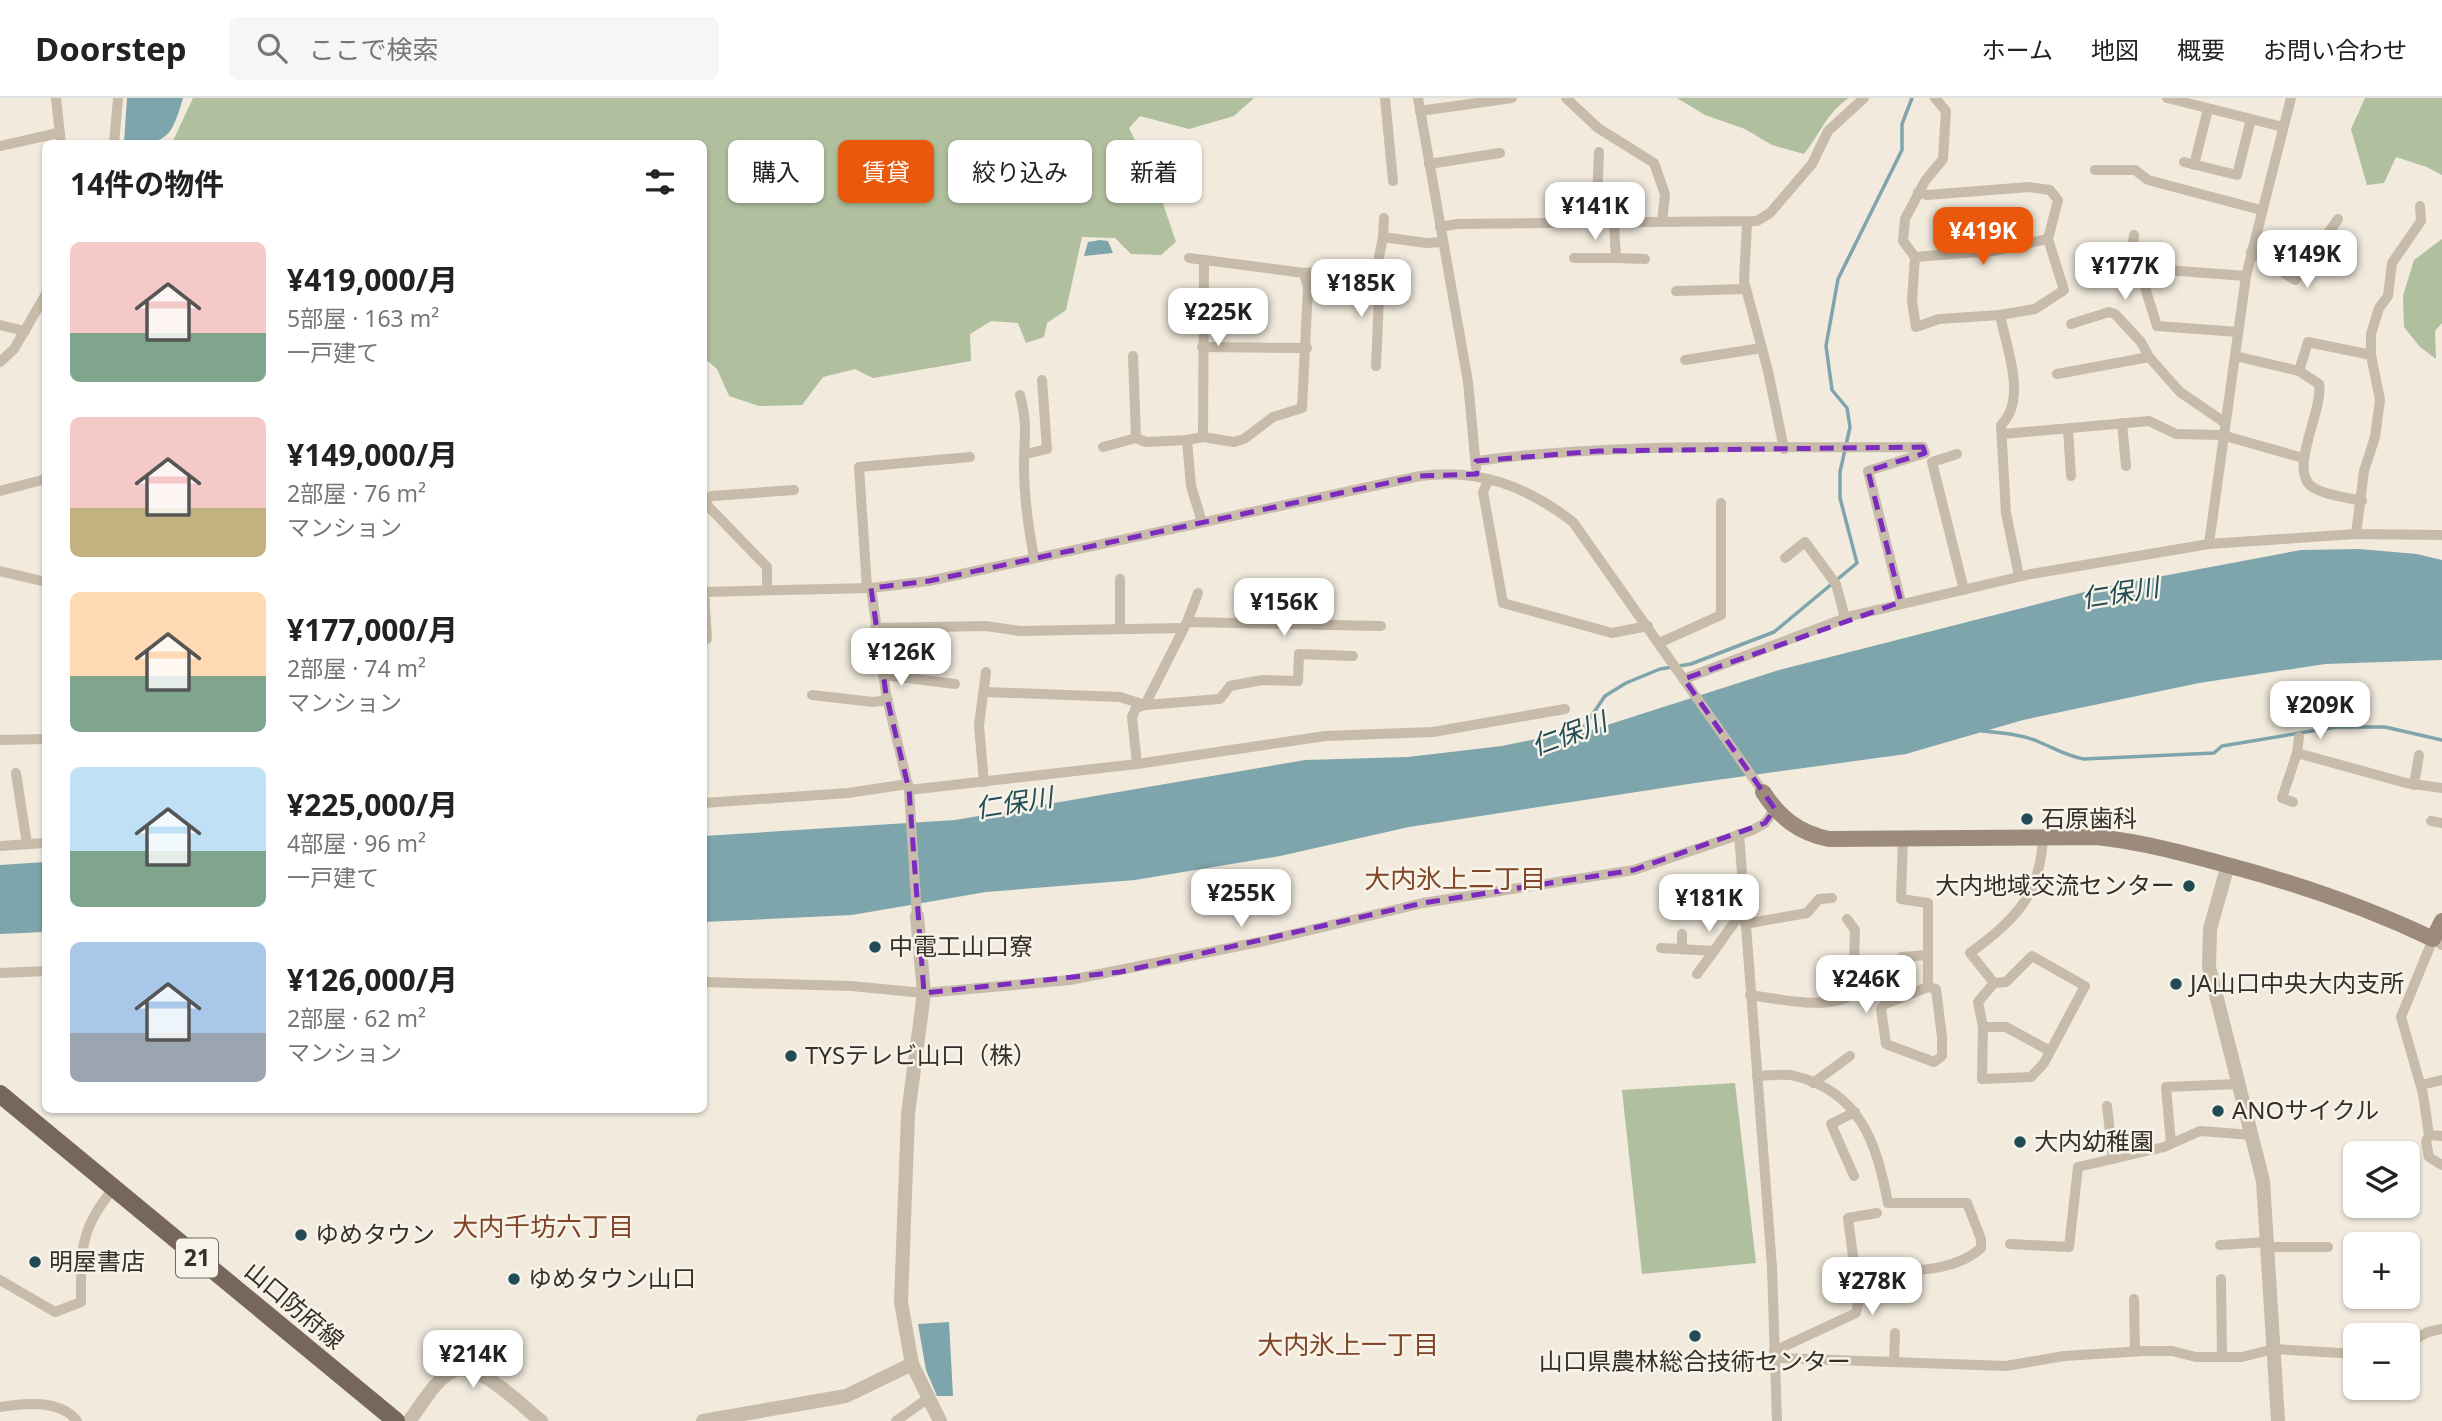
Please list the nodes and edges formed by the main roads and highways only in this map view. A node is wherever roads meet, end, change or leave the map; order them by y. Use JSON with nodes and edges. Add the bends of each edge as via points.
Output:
{"nodes":[{"id":1,"x":1762,"y":790,"type":"road end"},
{"id":2,"x":2442,"y":920,"type":"edge"},
{"id":3,"x":2437,"y":942,"type":"edge"},
{"id":4,"x":0,"y":1094,"type":"edge"},
{"id":5,"x":396,"y":1421,"type":"edge"}],
"edges":[{"from":1,"to":3,"type":"main road","via":[[1786,821],[1809,835],[1829,839],[2137,841],[2326,893]]},
{"from":2,"to":3,"type":"main road"},
{"from":4,"to":5,"type":"main road","name":"山口防府線","number":"21"}]}
